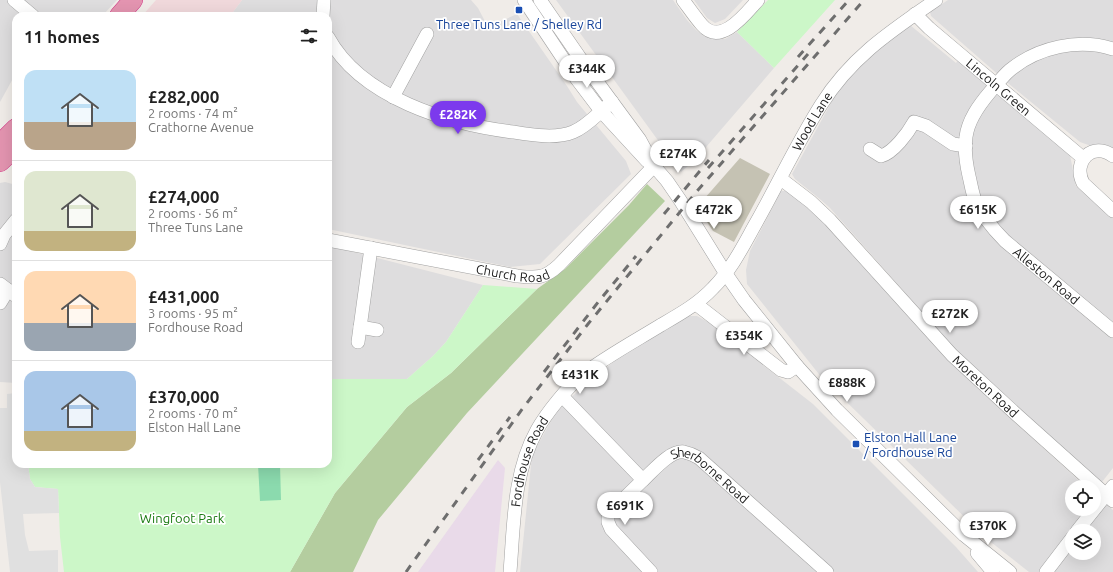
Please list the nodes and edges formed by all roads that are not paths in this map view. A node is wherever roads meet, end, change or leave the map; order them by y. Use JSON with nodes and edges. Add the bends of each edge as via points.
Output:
{"nodes":[{"id":1,"x":14,"y":0,"type":"edge"},
{"id":2,"x":133,"y":0,"type":"edge"},
{"id":3,"x":147,"y":0,"type":"edge"},
{"id":4,"x":324,"y":0,"type":"edge"},
{"id":5,"x":683,"y":0,"type":"edge"},
{"id":6,"x":758,"y":0,"type":"edge"},
{"id":7,"x":936,"y":0,"type":"edge"},
{"id":8,"x":531,"y":1,"type":"edge"},
{"id":9,"x":28,"y":12,"type":"edge"},
{"id":10,"x":122,"y":12,"type":"edge"},
{"id":11,"x":137,"y":12,"type":"edge"},
{"id":12,"x":322,"y":12,"type":"edge"},
{"id":13,"x":915,"y":14,"type":"junction"},
{"id":14,"x":427,"y":34,"type":"dead end"},
{"id":15,"x":332,"y":44,"type":"edge"},
{"id":16,"x":1112,"y":45,"type":"edge"},
{"id":17,"x":996,"y":85,"type":"junction"},
{"id":18,"x":393,"y":97,"type":"junction"},
{"id":19,"x":612,"y":102,"type":"junction"},
{"id":20,"x":601,"y":111,"type":"junction"},
{"id":21,"x":12,"y":132,"type":"edge"},
{"id":22,"x":0,"y":144,"type":"edge"},
{"id":23,"x":966,"y":146,"type":"junction"},
{"id":24,"x":870,"y":149,"type":"dead end"},
{"id":25,"x":12,"y":151,"type":"edge"},
{"id":26,"x":1113,"y":156,"type":"edge"},
{"id":27,"x":1083,"y":158,"type":"junction"},
{"id":28,"x":0,"y":162,"type":"edge"},
{"id":29,"x":654,"y":166,"type":"junction"},
{"id":30,"x":781,"y":179,"type":"junction"},
{"id":31,"x":1113,"y":211,"type":"edge"},
{"id":32,"x":12,"y":225,"type":"edge"},
{"id":33,"x":332,"y":241,"type":"edge"},
{"id":34,"x":0,"y":244,"type":"edge"},
{"id":35,"x":371,"y":248,"type":"junction"},
{"id":36,"x":726,"y":274,"type":"junction"},
{"id":37,"x":8,"y":290,"type":"edge"},
{"id":38,"x":0,"y":303,"type":"edge"},
{"id":39,"x":696,"y":304,"type":"junction"},
{"id":40,"x":360,"y":327,"type":"junction"},
{"id":41,"x":377,"y":330,"type":"dead end"},
{"id":42,"x":1113,"y":331,"type":"edge"},
{"id":43,"x":358,"y":342,"type":"dead end"},
{"id":44,"x":797,"y":366,"type":"junction"},
{"id":45,"x":562,"y":396,"type":"junction"},
{"id":46,"x":643,"y":480,"type":"junction"},
{"id":47,"x":1110,"y":494,"type":"edge"},
{"id":48,"x":1083,"y":524,"type":"edge"},
{"id":49,"x":964,"y":535,"type":"junction"},
{"id":50,"x":1065,"y":547,"type":"edge"},
{"id":51,"x":510,"y":572,"type":"edge"},
{"id":52,"x":651,"y":572,"type":"edge"},
{"id":53,"x":827,"y":572,"type":"edge"},
{"id":54,"x":993,"y":572,"type":"edge"},
{"id":55,"x":1010,"y":572,"type":"edge"},
{"id":56,"x":1046,"y":572,"type":"edge"}],
"edges":[{"from":1,"to":9,"type":"street"},
{"from":2,"to":10,"type":"highway"},
{"from":3,"to":11,"type":"highway"},
{"from":4,"to":12,"type":"street"},
{"from":5,"to":6,"type":"street","via":[[702,26],[712,32],[735,25]]},
{"from":7,"to":13,"type":"street","name":"Wood Lane"},
{"from":8,"to":19,"type":"street"},
{"from":8,"to":20,"type":"street","via":[[576,78]]},
{"from":13,"to":17,"type":"street","name":"Lincoln Green"},
{"from":13,"to":30,"type":"street","name":"Wood Lane","via":[[873,45],[836,83],[820,106]]},
{"from":14,"to":18,"type":"street"},
{"from":15,"to":18,"type":"street","via":[[345,62]]},
{"from":16,"to":17,"type":"street","name":"Alleston Road","via":[[1061,46],[1036,54],[1019,63]]},
{"from":17,"to":23,"type":"street","name":"Alleston Road","via":[[981,102],[970,122]]},
{"from":17,"to":27,"type":"street","name":"Lincoln Green"},
{"from":18,"to":20,"type":"street","via":[[457,122],[527,134],[555,135],[573,132]]},
{"from":19,"to":20,"type":"street"},
{"from":19,"to":29,"type":"street","via":[[640,140]]},
{"from":20,"to":29,"type":"street","via":[[644,159]]},
{"from":21,"to":22,"type":"highway"},
{"from":23,"to":24,"type":"street","via":[[953,144],[926,126],[914,122],[886,154],[881,156]]},
{"from":23,"to":42,"type":"street","name":"Alleston Road","via":[[965,158],[975,199],[993,229]]},
{"from":25,"to":28,"type":"highway"},
{"from":26,"to":27,"type":"street","via":[[1099,151]]},
{"from":27,"to":31,"type":"street","via":[[1080,179]]},
{"from":29,"to":35,"type":"street","name":"Church Road","via":[[559,265],[544,276],[516,276]]},
{"from":29,"to":36,"type":"street","via":[[680,200]]},
{"from":30,"to":36,"type":"street","name":"Wood Lane","via":[[740,254]]},
{"from":30,"to":47,"type":"street","name":"Moreton Road","via":[[830,220],[952,355]]},
{"from":32,"to":34,"type":"street"},
{"from":33,"to":35,"type":"street","name":"Church Road"},
{"from":35,"to":40,"type":"street"},
{"from":36,"to":39,"type":"street","name":"Fordhouse Road"},
{"from":36,"to":44,"type":"street"},
{"from":37,"to":38,"type":"street"},
{"from":39,"to":44,"type":"street","via":[[781,370],[788,372]]},
{"from":39,"to":45,"type":"street","name":"Fordhouse Road","via":[[604,359],[581,376]]},
{"from":40,"to":41,"type":"street"},
{"from":40,"to":43,"type":"street"},
{"from":44,"to":49,"type":"street","via":[[842,416]]},
{"from":45,"to":46,"type":"street"},
{"from":45,"to":51,"type":"street","name":"Fordhouse Road","via":[[537,430],[519,481]]},
{"from":46,"to":52,"type":"street","via":[[608,514],[608,522],[611,529]]},
{"from":46,"to":53,"type":"street","name":"Sherborne Road","via":[[676,452],[699,458]]},
{"from":47,"to":48,"type":"street"},
{"from":49,"to":54,"type":"street"},
{"from":49,"to":55,"type":"street"},
{"from":50,"to":56,"type":"street"}]}
